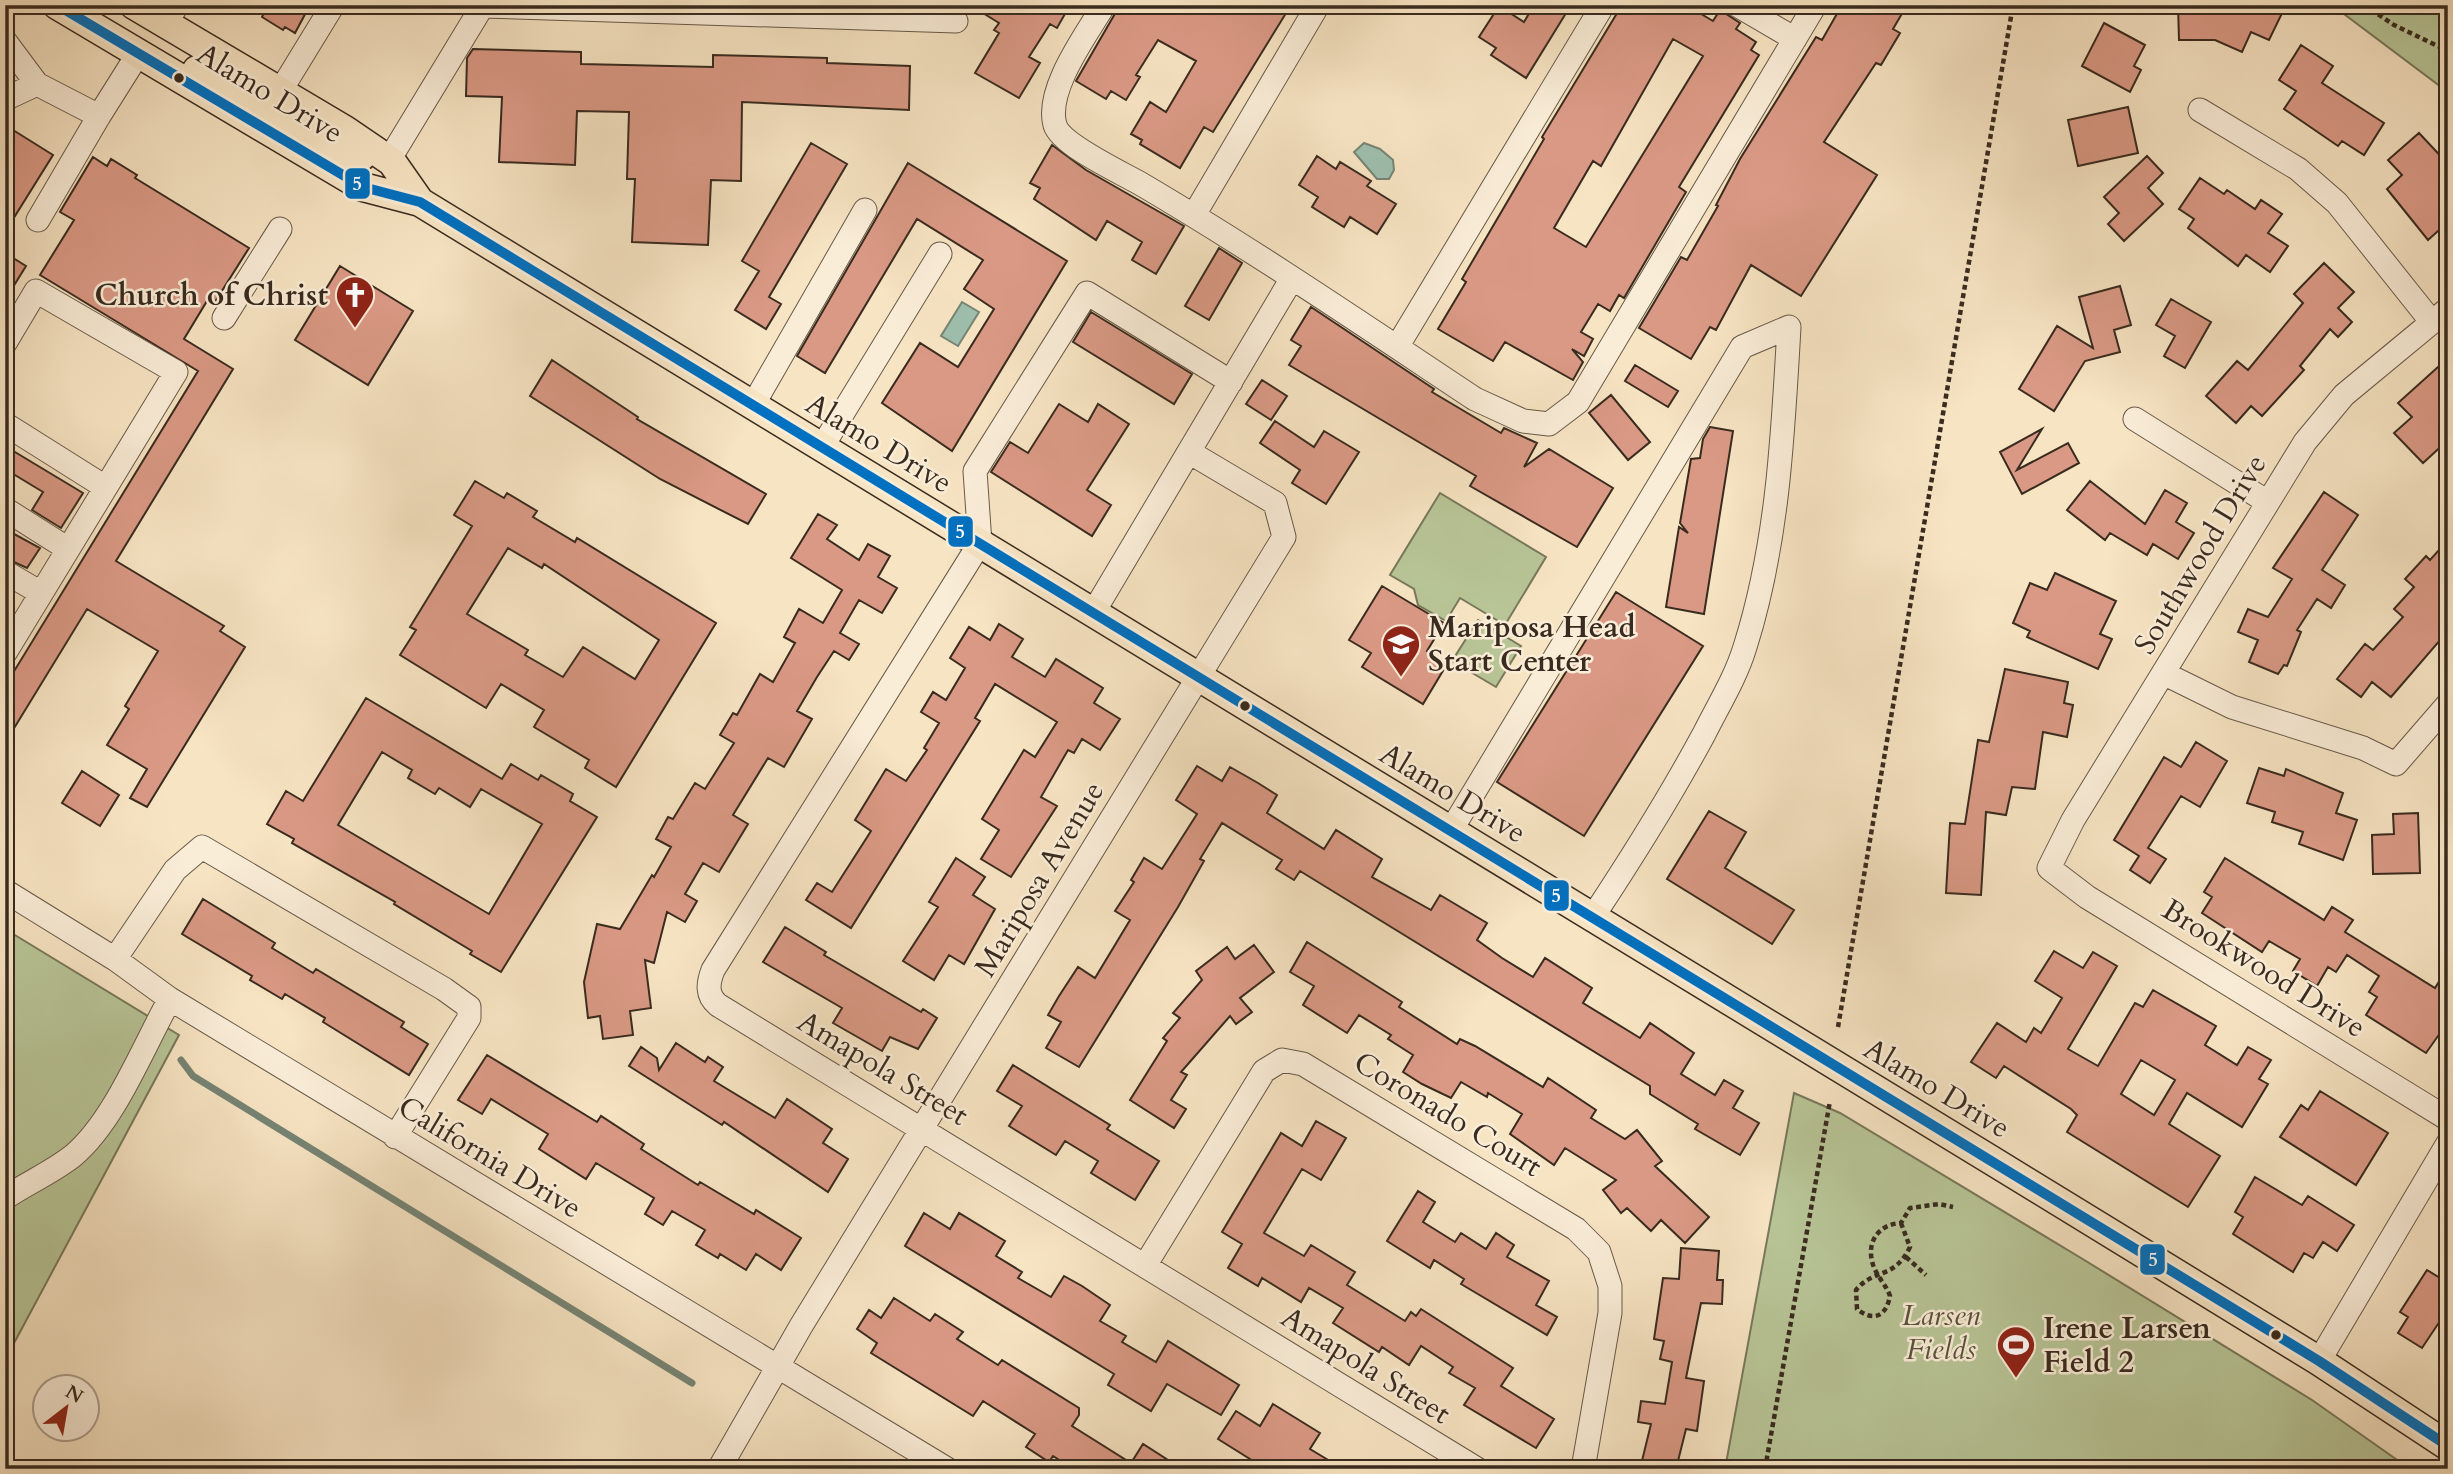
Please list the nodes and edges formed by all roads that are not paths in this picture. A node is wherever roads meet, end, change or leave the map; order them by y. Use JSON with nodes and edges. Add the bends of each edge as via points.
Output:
{"nodes":[{"id":1,"x":57,"y":5,"type":"edge"},
{"id":2,"x":134,"y":5,"type":"edge"},
{"id":3,"x":332,"y":5,"type":"edge"},
{"id":4,"x":1104,"y":5,"type":"edge"},
{"id":5,"x":1318,"y":5,"type":"edge"},
{"id":6,"x":1603,"y":5,"type":"edge"},
{"id":7,"x":1737,"y":5,"type":"edge"},
{"id":8,"x":1815,"y":5,"type":"edge"},
{"id":9,"x":483,"y":6,"type":"edge"},
{"id":10,"x":171,"y":15,"type":"edge"},
{"id":11,"x":956,"y":21,"type":"dead end"},
{"id":12,"x":1795,"y":39,"type":"junction"},
{"id":13,"x":5,"y":41,"type":"edge"},
{"id":14,"x":138,"y":54,"type":"junction"},
{"id":15,"x":37,"y":84,"type":"junction"},
{"id":16,"x":281,"y":90,"type":"junction"},
{"id":17,"x":5,"y":99,"type":"edge"},
{"id":18,"x":2200,"y":110,"type":"dead end"},
{"id":19,"x":99,"y":116,"type":"junction"},
{"id":20,"x":389,"y":160,"type":"junction"},
{"id":21,"x":420,"y":202,"type":"junction"},
{"id":22,"x":865,"y":210,"type":"dead end"},
{"id":23,"x":1194,"y":215,"type":"junction"},
{"id":24,"x":37,"y":220,"type":"dead end"},
{"id":25,"x":280,"y":229,"type":"dead end"},
{"id":26,"x":940,"y":254,"type":"dead end"},
{"id":27,"x":1292,"y":280,"type":"junction"},
{"id":28,"x":2439,"y":315,"type":"edge"},
{"id":29,"x":224,"y":318,"type":"dead end"},
{"id":30,"x":5,"y":343,"type":"edge"},
{"id":31,"x":1397,"y":347,"type":"junction"},
{"id":32,"x":1231,"y":382,"type":"junction"},
{"id":33,"x":752,"y":405,"type":"junction"},
{"id":34,"x":2135,"y":419,"type":"dead end"},
{"id":35,"x":5,"y":424,"type":"edge"},
{"id":36,"x":822,"y":447,"type":"junction"},
{"id":37,"x":1189,"y":452,"type":"junction"},
{"id":38,"x":106,"y":487,"type":"junction"},
{"id":39,"x":2266,"y":501,"type":"junction"},
{"id":40,"x":5,"y":509,"type":"edge"},
{"id":41,"x":980,"y":543,"type":"junction"},
{"id":42,"x":68,"y":549,"type":"junction"},
{"id":43,"x":5,"y":572,"type":"edge"},
{"id":44,"x":41,"y":593,"type":"junction"},
{"id":45,"x":1093,"y":613,"type":"junction"},
{"id":46,"x":11,"y":629,"type":"edge"},
{"id":47,"x":5,"y":653,"type":"edge"},
{"id":48,"x":2165,"y":674,"type":"junction"},
{"id":49,"x":1198,"y":677,"type":"junction"},
{"id":50,"x":2448,"y":704,"type":"edge"},
{"id":51,"x":1450,"y":832,"type":"junction"},
{"id":52,"x":2049,"y":868,"type":"joint"},
{"id":53,"x":5,"y":891,"type":"edge"},
{"id":54,"x":1594,"y":915,"type":"junction"},
{"id":55,"x":115,"y":959,"type":"junction"},
{"id":56,"x":170,"y":999,"type":"junction"},
{"id":57,"x":2448,"y":1119,"type":"edge"},
{"id":58,"x":923,"y":1130,"type":"junction"},
{"id":59,"x":396,"y":1137,"type":"junction"},
{"id":60,"x":2448,"y":1143,"type":"edge"},
{"id":61,"x":5,"y":1198,"type":"edge"},
{"id":62,"x":1146,"y":1264,"type":"junction"},
{"id":63,"x":2319,"y":1361,"type":"junction"},
{"id":64,"x":778,"y":1369,"type":"junction"},
{"id":65,"x":2448,"y":1446,"type":"edge"},
{"id":66,"x":1583,"y":1468,"type":"edge"},
{"id":67,"x":719,"y":1469,"type":"edge"},
{"id":68,"x":947,"y":1469,"type":"edge"},
{"id":69,"x":1477,"y":1469,"type":"edge"}],
"edges":[{"from":1,"to":14,"type":"main road","name":"Alamo Drive"},
{"from":2,"to":10,"type":"main road","name":"Alamo Drive"},
{"from":3,"to":16,"type":"street"},
{"from":4,"to":23,"type":"street","via":[[1057,88],[1052,106],[1056,127],[1073,144]]},
{"from":5,"to":23,"type":"street"},
{"from":6,"to":31,"type":"street"},
{"from":7,"to":12,"type":"street"},
{"from":8,"to":12,"type":"street"},
{"from":9,"to":11,"type":"street"},
{"from":9,"to":20,"type":"street"},
{"from":10,"to":16,"type":"main road","name":"Alamo Drive"},
{"from":12,"to":31,"type":"street","via":[[1578,402],[1549,424],[1522,421],[1475,399]]},
{"from":13,"to":15,"type":"street"},
{"from":14,"to":19,"type":"street"},
{"from":14,"to":20,"type":"main road","via":[[185,64],[351,154]]},
{"from":14,"to":21,"type":"main road","name":"Alamo Drive","via":[[363,187]]},
{"from":15,"to":17,"type":"street"},
{"from":15,"to":19,"type":"street"},
{"from":16,"to":20,"type":"main road","name":"Alamo Drive"},
{"from":18,"to":28,"type":"street","via":[[2298,169],[2337,203]]},
{"from":19,"to":24,"type":"street"},
{"from":20,"to":21,"type":"main road","name":"Alamo Drive"},
{"from":21,"to":33,"type":"main road","name":"Alamo Drive"},
{"from":22,"to":33,"type":"street"},
{"from":23,"to":27,"type":"street"},
{"from":25,"to":29,"type":"street"},
{"from":26,"to":36,"type":"street"},
{"from":27,"to":31,"type":"street"},
{"from":27,"to":32,"type":"street"},
{"from":28,"to":39,"type":"street","name":"Southwood Drive","via":[[2344,395],[2305,442]]},
{"from":30,"to":38,"type":"street","via":[[36,291],[176,372]]},
{"from":32,"to":37,"type":"street"},
{"from":32,"to":41,"type":"street","via":[[1087,293],[975,471]]},
{"from":33,"to":36,"type":"main road","name":"Alamo Drive"},
{"from":34,"to":39,"type":"street"},
{"from":35,"to":38,"type":"street"},
{"from":36,"to":41,"type":"main road","name":"Alamo Drive"},
{"from":37,"to":45,"type":"street"},
{"from":37,"to":49,"type":"street","name":"Mariposa Avenue","via":[[1275,503],[1284,537]]},
{"from":38,"to":42,"type":"street"},
{"from":39,"to":48,"type":"street","name":"Southwood Drive"},
{"from":40,"to":42,"type":"street"},
{"from":41,"to":45,"type":"main road","name":"Alamo Drive"},
{"from":41,"to":58,"type":"street","name":"Amapola Street","via":[[709,979],[710,996],[718,1005]]},
{"from":42,"to":44,"type":"street"},
{"from":43,"to":44,"type":"street"},
{"from":44,"to":46,"type":"street"},
{"from":45,"to":49,"type":"main road","name":"Alamo Drive"},
{"from":46,"to":47,"type":"street"},
{"from":48,"to":50,"type":"street","via":[[2232,707],[2363,748],[2396,764]]},
{"from":48,"to":52,"type":"street","name":"Southwood Drive","via":[[2073,820]]},
{"from":49,"to":51,"type":"main road","name":"Alamo Drive"},
{"from":49,"to":58,"type":"street","name":"Mariposa Avenue"},
{"from":51,"to":54,"type":"main road","name":"Alamo Drive"},
{"from":51,"to":54,"type":"street","via":[[1742,346],[1789,327],[1783,451],[1768,553],[1745,649],[1660,815]]},
{"from":52,"to":57,"type":"street","name":"Brookwood Drive","via":[[2087,897]]},
{"from":53,"to":55,"type":"street","name":"California Drive"},
{"from":54,"to":63,"type":"main road","name":"Alamo Drive"},
{"from":55,"to":56,"type":"street","name":"California Drive"},
{"from":55,"to":59,"type":"street","via":[[175,870],[202,847],[444,989],[470,1007],[469,1018]]},
{"from":56,"to":59,"type":"street","name":"California Drive"},
{"from":56,"to":61,"type":"street","via":[[88,1141]]},
{"from":58,"to":62,"type":"street","name":"Amapola Street"},
{"from":58,"to":64,"type":"street","name":"Mariposa Avenue"},
{"from":59,"to":64,"type":"street","name":"California Drive"},
{"from":60,"to":63,"type":"street"},
{"from":62,"to":66,"type":"street","name":"Coronado Court","via":[[1264,1071],[1275,1062],[1297,1060],[1576,1229],[1599,1252],[1609,1286],[1610,1313]]},
{"from":62,"to":69,"type":"street","name":"Amapola Street"},
{"from":63,"to":65,"type":"main road","name":"Alamo Drive"},
{"from":64,"to":67,"type":"street","name":"Mariposa Avenue"},
{"from":64,"to":68,"type":"street","name":"California Drive"}]}
